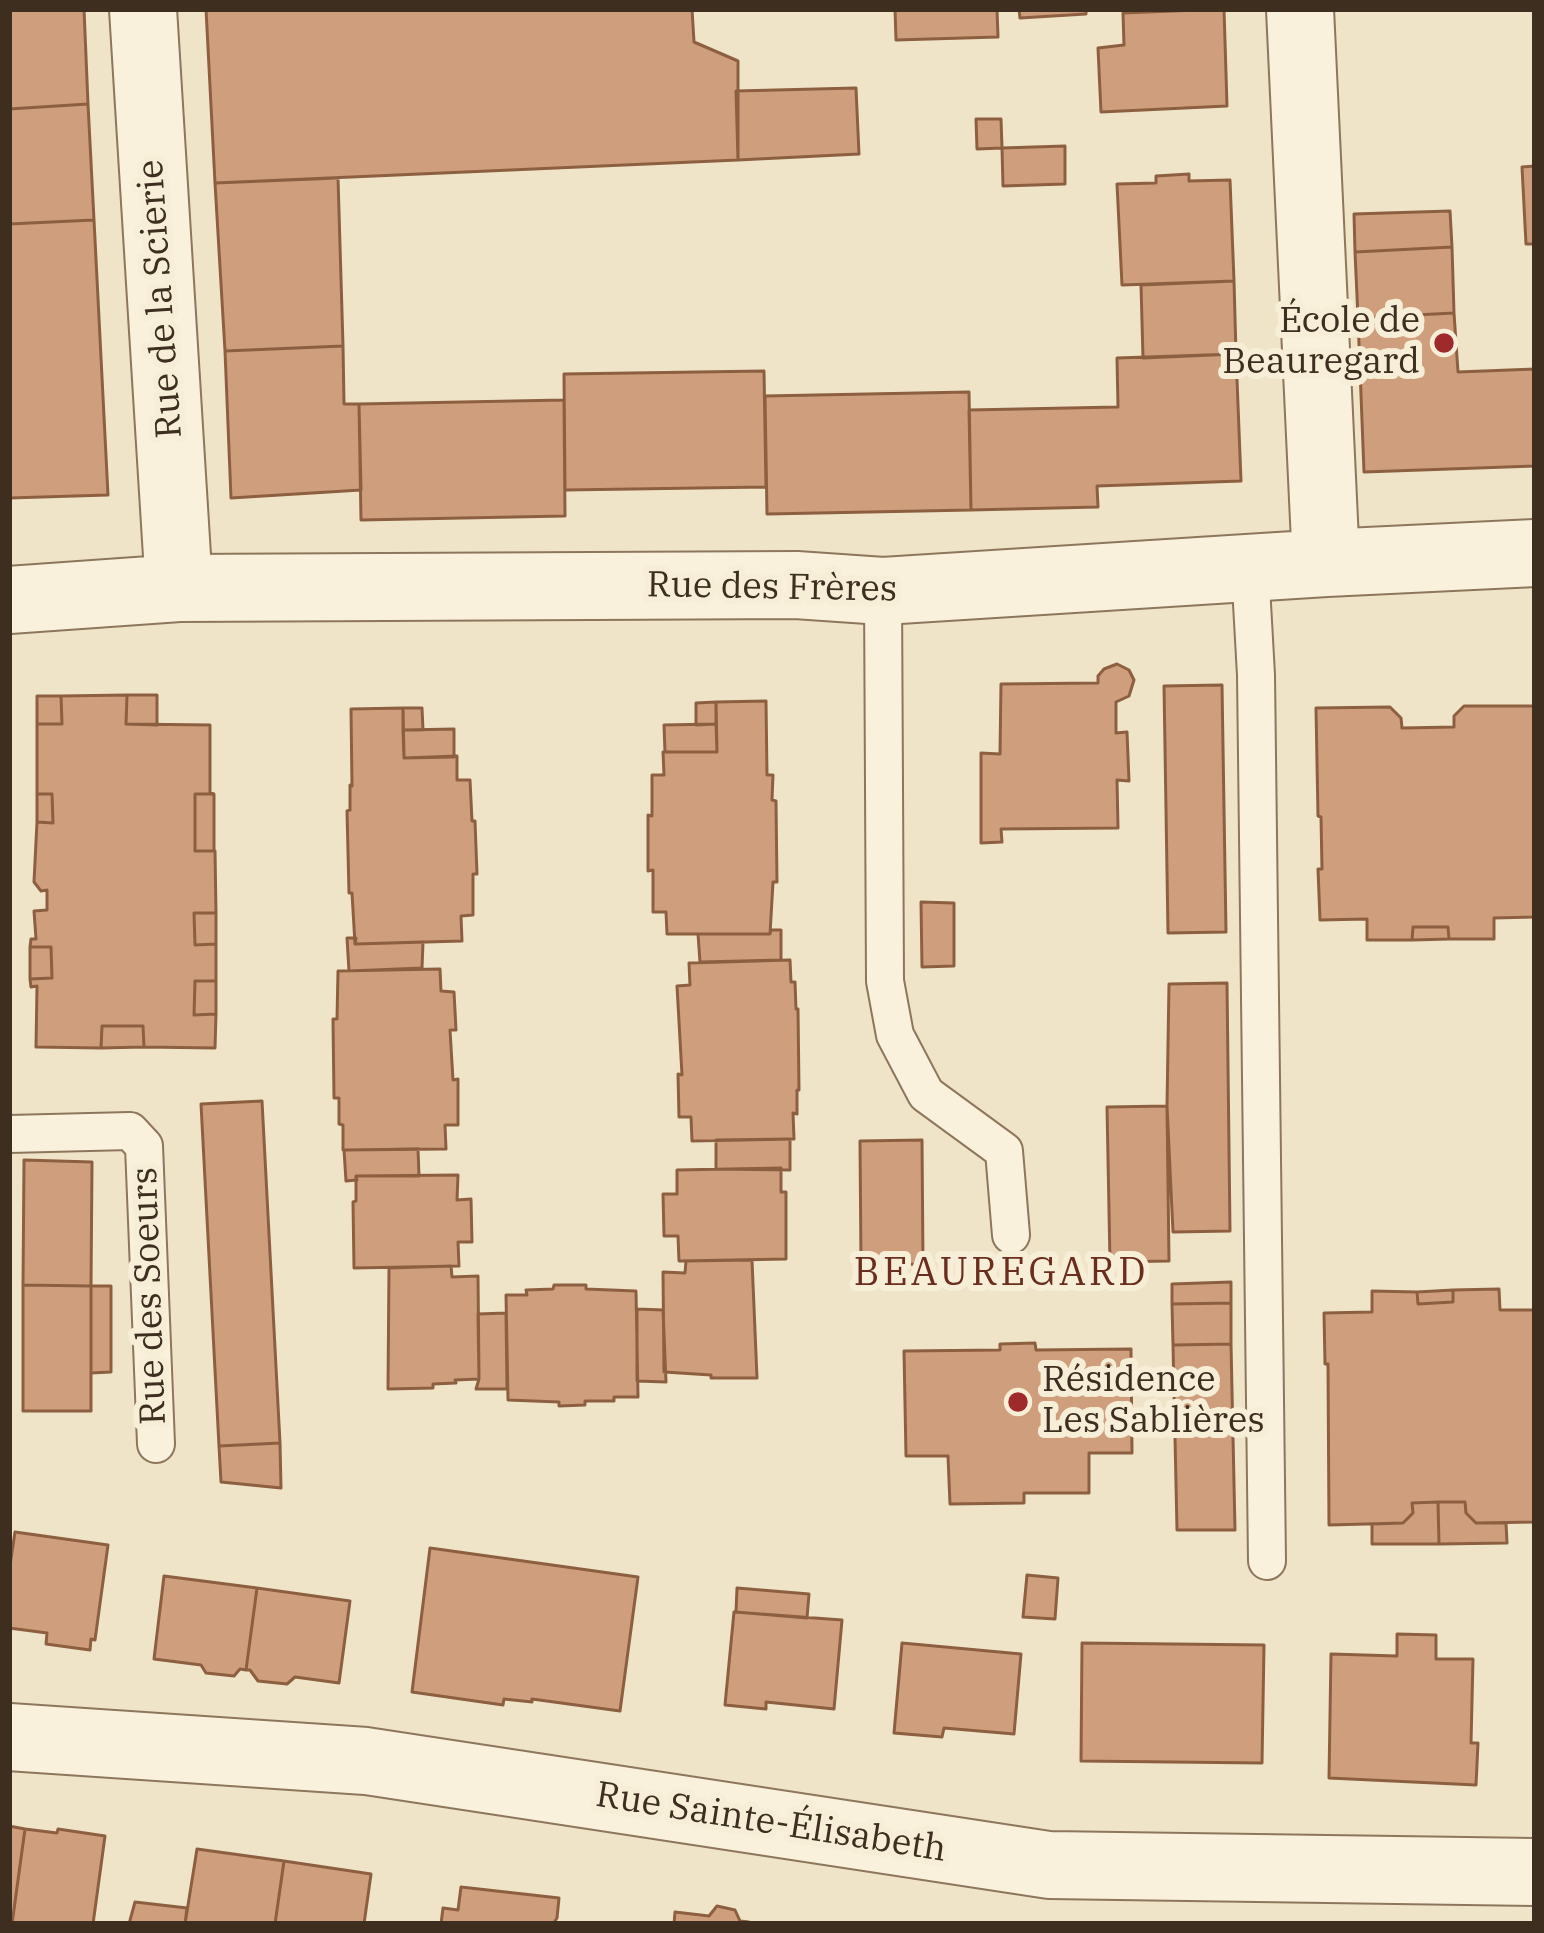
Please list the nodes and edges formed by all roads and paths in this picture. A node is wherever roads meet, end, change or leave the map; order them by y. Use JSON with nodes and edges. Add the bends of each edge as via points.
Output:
{"nodes":[{"id":1,"x":143,"y":9,"type":"edge"},
{"id":2,"x":1300,"y":9,"type":"edge"},
{"id":3,"x":1535,"y":553,"type":"edge"},
{"id":4,"x":1325,"y":563,"type":"junction"},
{"id":5,"x":1250,"y":568,"type":"junction"},
{"id":6,"x":179,"y":588,"type":"junction"},
{"id":7,"x":883,"y":591,"type":"junction"},
{"id":8,"x":9,"y":600,"type":"edge"},
{"id":9,"x":9,"y":1134,"type":"edge"},
{"id":10,"x":1011,"y":1234,"type":"dead end"},
{"id":11,"x":157,"y":1444,"type":"dead end"},
{"id":12,"x":1268,"y":1561,"type":"dead end"},
{"id":13,"x":9,"y":1737,"type":"edge"},
{"id":14,"x":1535,"y":1872,"type":"edge"}],
"edges":[{"from":1,"to":6,"type":"street","name":"Rue de la Scierie"},
{"from":2,"to":4,"type":"street"},
{"from":3,"to":4,"type":"street","name":"Rue des Frères"},
{"from":4,"to":5,"type":"street","name":"Rue des Frères"},
{"from":5,"to":7,"type":"street","name":"Rue des Frères"},
{"from":5,"to":12,"type":"lane"},
{"from":6,"to":7,"type":"street","name":"Rue des Frères"},
{"from":6,"to":8,"type":"street","name":"Rue des Frères"},
{"from":7,"to":10,"type":"lane","via":[[885,981],[895,1035],[926,1094],[1004,1151]]},
{"from":9,"to":11,"type":"lane","name":"Rue des Soeurs","via":[[130,1131],[144,1146]]},
{"from":13,"to":14,"type":"street","name":"Rue Sainte-Élisabeth","via":[[366,1761],[1049,1865]]}]}
